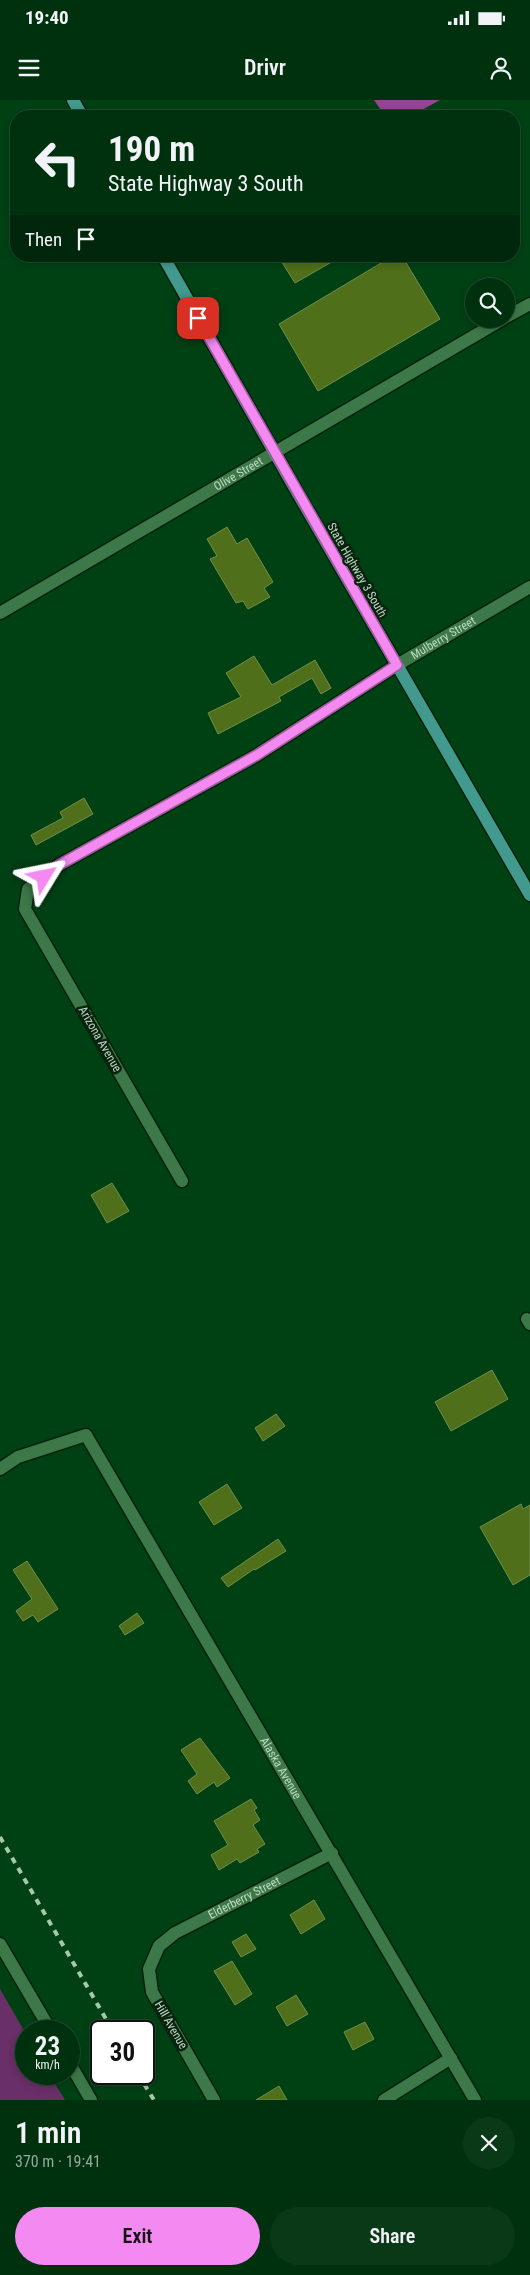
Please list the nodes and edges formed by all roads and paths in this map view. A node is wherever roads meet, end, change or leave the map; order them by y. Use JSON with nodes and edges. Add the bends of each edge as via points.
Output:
{"nodes":[{"id":1,"x":166,"y":262,"type":"edge"},
{"id":2,"x":530,"y":304,"type":"edge"},
{"id":3,"x":515,"y":312,"type":"edge"},
{"id":4,"x":486,"y":328,"type":"edge"},
{"id":5,"x":273,"y":451,"type":"junction"},
{"id":6,"x":530,"y":587,"type":"edge"},
{"id":7,"x":0,"y":613,"type":"edge"},
{"id":8,"x":397,"y":665,"type":"junction"},
{"id":9,"x":27,"y":894,"type":"joint"},
{"id":10,"x":530,"y":895,"type":"edge"},
{"id":11,"x":182,"y":1181,"type":"dead end"},
{"id":12,"x":0,"y":1469,"type":"edge"},
{"id":13,"x":332,"y":1853,"type":"junction"},
{"id":14,"x":0,"y":1944,"type":"edge"},
{"id":15,"x":159,"y":1946,"type":"joint"},
{"id":16,"x":45,"y":2020,"type":"edge"},
{"id":17,"x":451,"y":2058,"type":"junction"},
{"id":18,"x":80,"y":2081,"type":"edge"},
{"id":19,"x":91,"y":2100,"type":"edge"},
{"id":20,"x":214,"y":2100,"type":"edge"},
{"id":21,"x":384,"y":2100,"type":"edge"},
{"id":22,"x":475,"y":2100,"type":"edge"}],
"edges":[{"from":1,"to":5,"type":"main road","name":"State Highway 3 South"},
{"from":2,"to":3,"type":"street"},
{"from":4,"to":5,"type":"street","name":"Olive Street"},
{"from":5,"to":7,"type":"street","name":"Olive Street"},
{"from":5,"to":8,"type":"main road","name":"State Highway 3 South"},
{"from":6,"to":8,"type":"street","name":"Mulberry Street"},
{"from":8,"to":9,"type":"street","name":"Mulberry Street","via":[[257,755],[59,865],[28,889]]},
{"from":8,"to":10,"type":"main road","name":"State Highway 3 South"},
{"from":9,"to":11,"type":"street","name":"Arizona Avenue","via":[[25,909]]},
{"from":12,"to":13,"type":"street","name":"Alaska Avenue","via":[[18,1458],[86,1435]]},
{"from":13,"to":15,"type":"street","name":"Elderberry Street","via":[[175,1933]]},
{"from":13,"to":17,"type":"street","name":"Alaska Avenue"},
{"from":14,"to":16,"type":"street"},
{"from":15,"to":20,"type":"street","name":"Hill Avenue","via":[[149,1969],[152,1992]]},
{"from":17,"to":21,"type":"street"},
{"from":17,"to":22,"type":"street","name":"Alaska Avenue"},
{"from":18,"to":19,"type":"street"}]}
